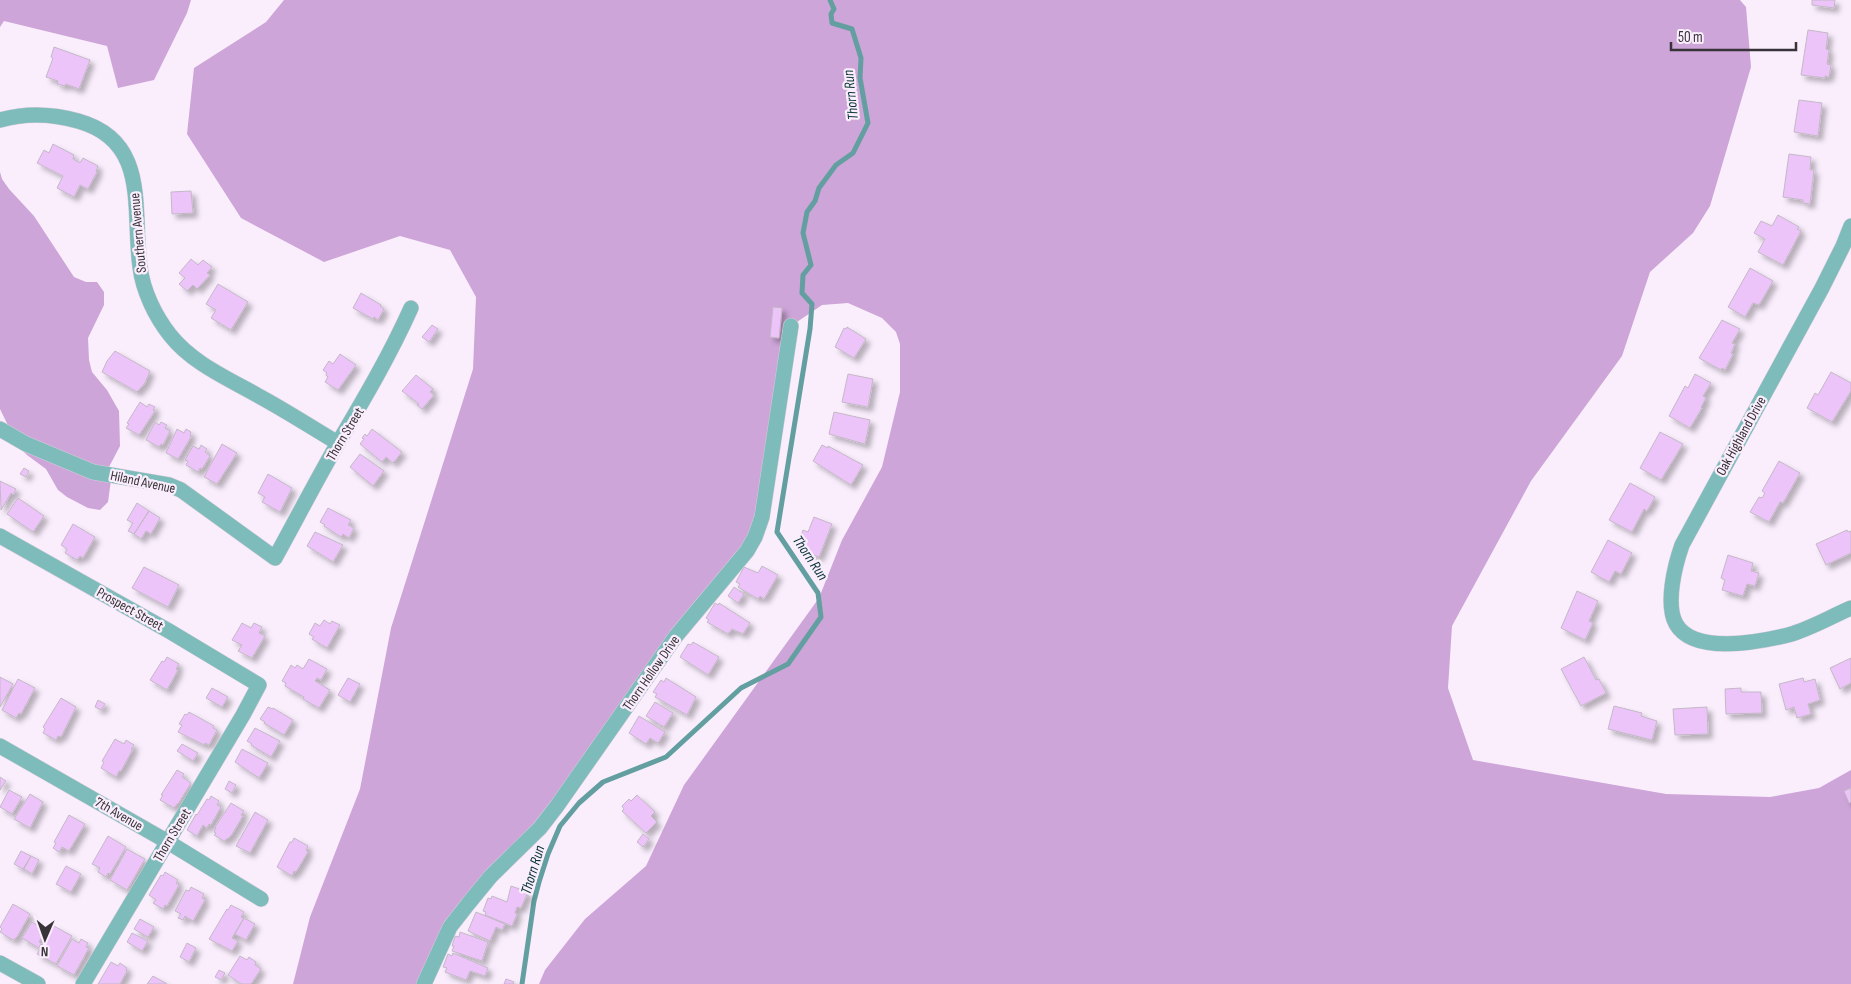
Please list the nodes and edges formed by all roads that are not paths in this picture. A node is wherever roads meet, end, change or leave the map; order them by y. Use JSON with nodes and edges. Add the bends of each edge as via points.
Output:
{"nodes":[{"id":1,"x":0,"y":120,"type":"edge"},
{"id":2,"x":1851,"y":226,"type":"edge"},
{"id":3,"x":411,"y":308,"type":"dead end"},
{"id":4,"x":791,"y":326,"type":"dead end"},
{"id":5,"x":0,"y":428,"type":"edge"},
{"id":6,"x":338,"y":443,"type":"junction"},
{"id":7,"x":0,"y":536,"type":"edge"},
{"id":8,"x":275,"y":558,"type":"joint"},
{"id":9,"x":1851,"y":608,"type":"edge"},
{"id":10,"x":259,"y":685,"type":"joint"},
{"id":11,"x":0,"y":746,"type":"edge"},
{"id":12,"x":168,"y":842,"type":"junction"},
{"id":13,"x":261,"y":899,"type":"dead end"},
{"id":14,"x":0,"y":962,"type":"edge"},
{"id":15,"x":38,"y":984,"type":"edge"},
{"id":16,"x":83,"y":984,"type":"edge"},
{"id":17,"x":424,"y":984,"type":"edge"}],
"edges":[{"from":1,"to":6,"type":"street","name":"Southern Avenue","via":[[35,115],[63,116],[105,132],[119,145],[129,160],[133,178],[143,285],[170,334],[198,361]]},
{"from":2,"to":9,"type":"street","name":"Oak Highland Drive","via":[[1682,545],[1674,578],[1672,609],[1683,632],[1703,642],[1717,643],[1766,640],[1789,634]]},
{"from":3,"to":6,"type":"street","name":"Thorn Street","via":[[360,409]]},
{"from":4,"to":17,"type":"street","name":"Thorn Hollow Drive","via":[[762,517],[755,537],[676,636],[540,828],[491,876],[450,927]]},
{"from":5,"to":8,"type":"street","name":"Hiland Avenue","via":[[26,444],[93,472],[181,490]]},
{"from":6,"to":8,"type":"street","name":"Thorn Street"},
{"from":7,"to":10,"type":"street","name":"Prospect Street"},
{"from":10,"to":12,"type":"street","name":"Thorn Street"},
{"from":11,"to":12,"type":"street","name":"7th Avenue"},
{"from":12,"to":13,"type":"street","name":"7th Avenue"},
{"from":12,"to":16,"type":"street","name":"Thorn Street"},
{"from":14,"to":15,"type":"street"}]}
